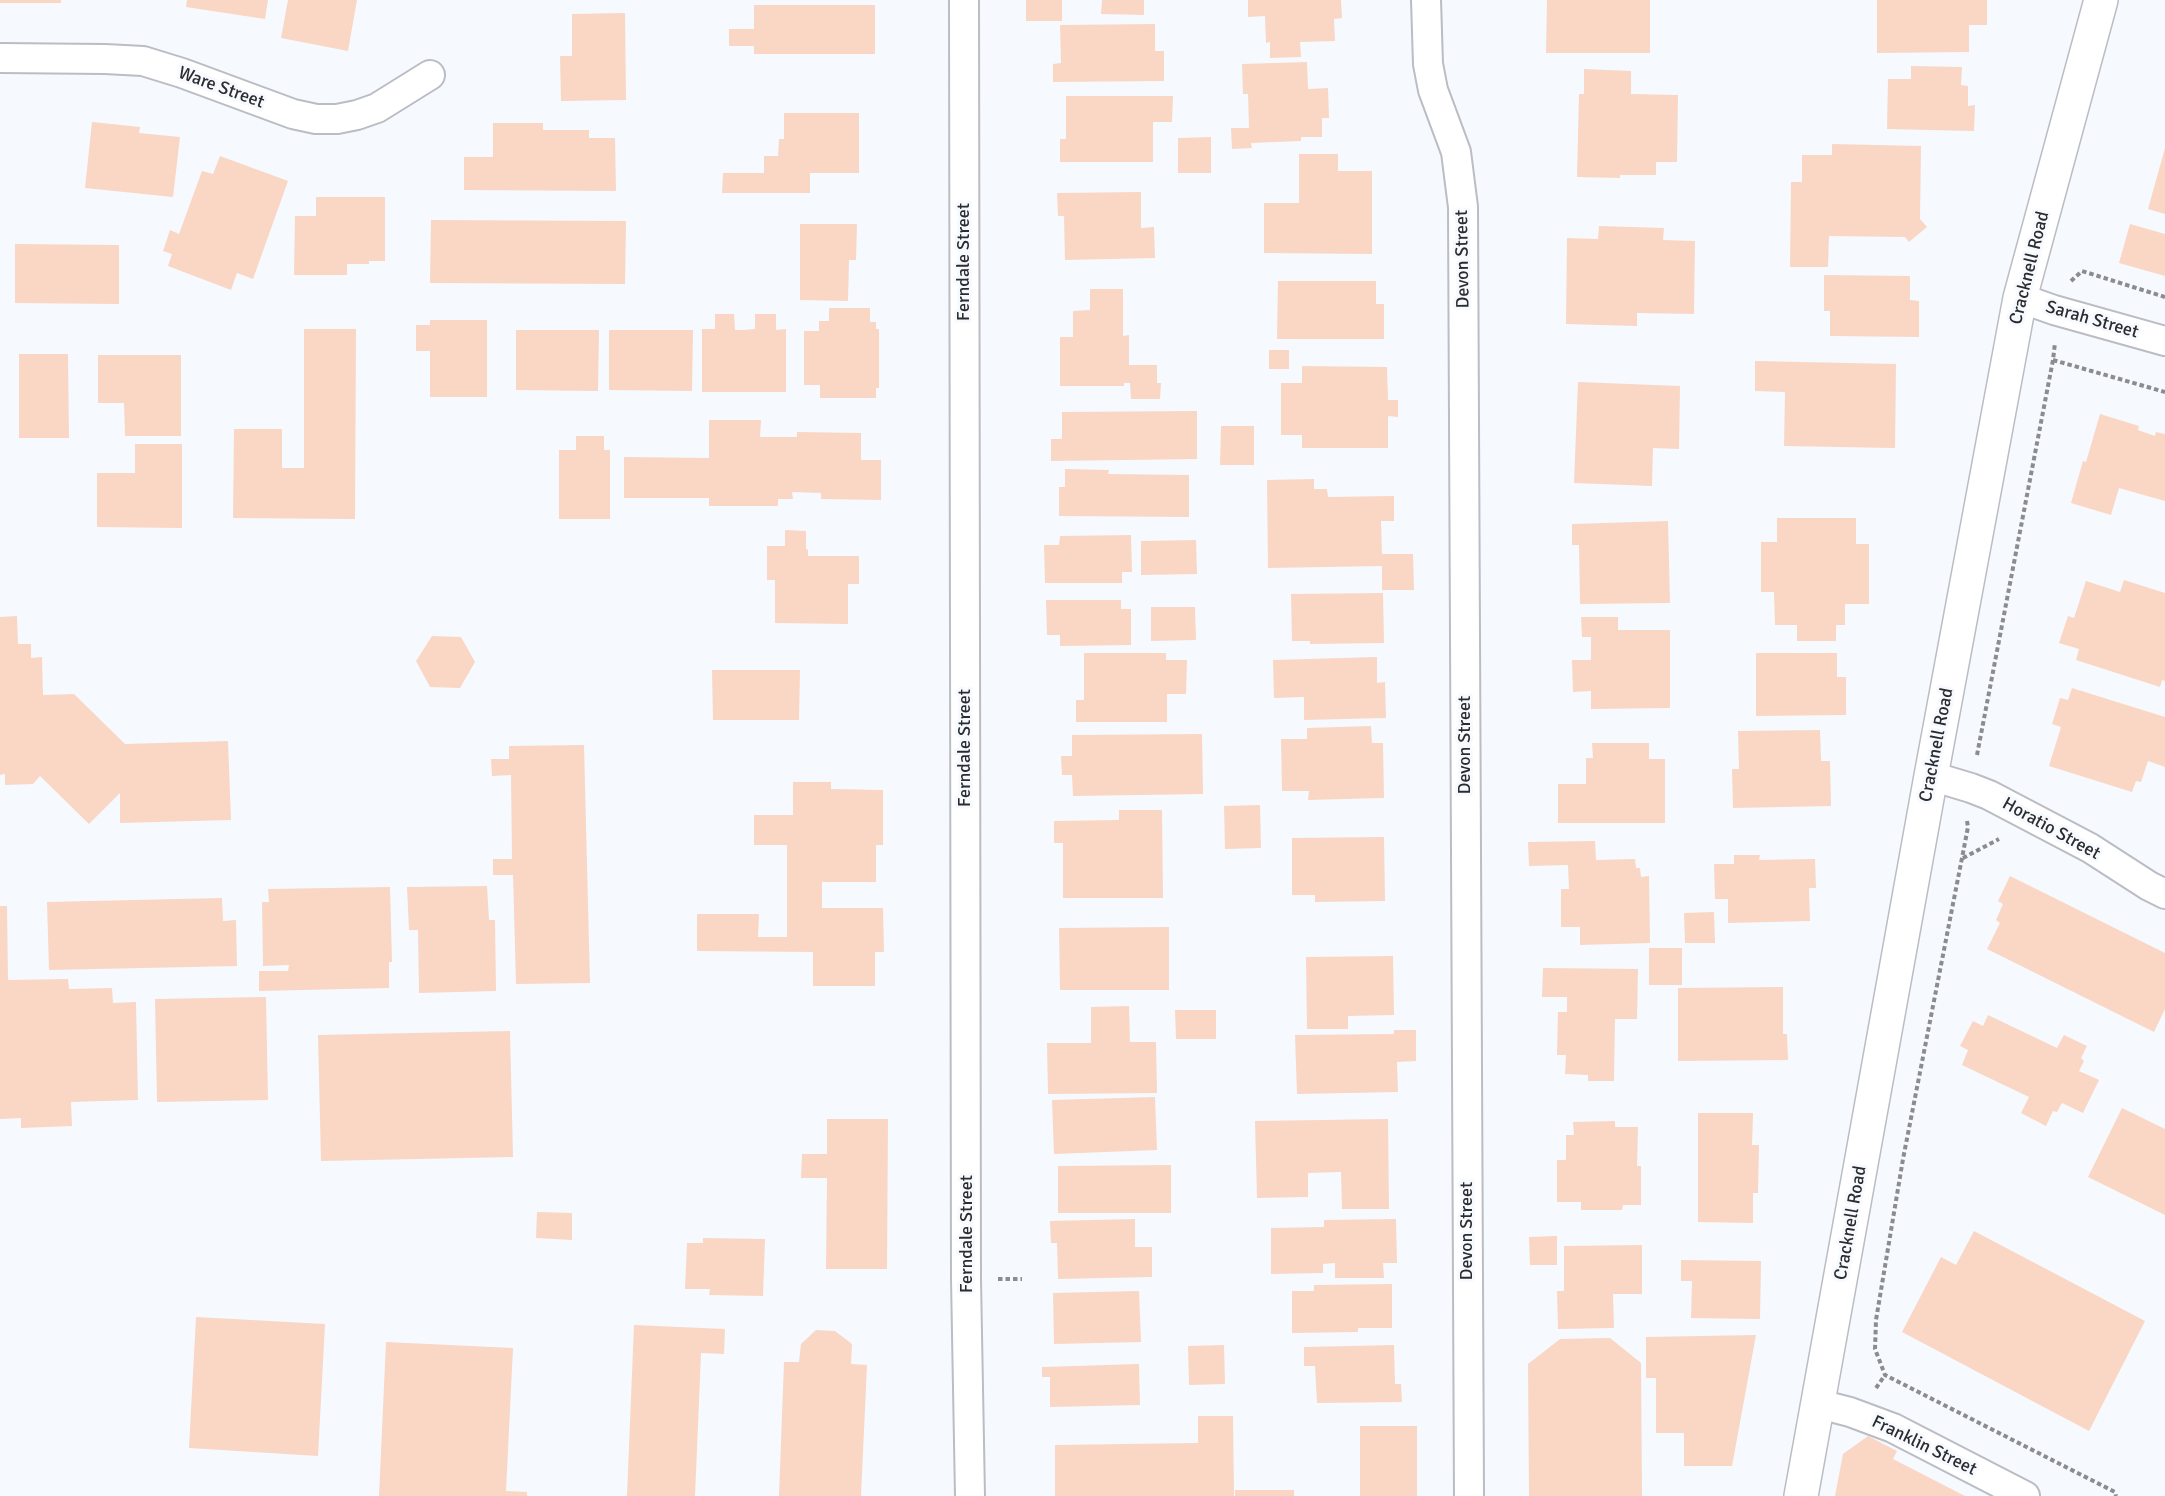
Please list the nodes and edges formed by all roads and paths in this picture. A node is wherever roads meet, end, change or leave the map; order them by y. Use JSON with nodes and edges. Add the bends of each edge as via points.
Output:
{"nodes":[{"id":1,"x":964,"y":0,"type":"edge"},
{"id":2,"x":1426,"y":0,"type":"edge"},
{"id":3,"x":2101,"y":0,"type":"edge"},
{"id":4,"x":0,"y":58,"type":"edge"},
{"id":5,"x":430,"y":75,"type":"dead end"},
{"id":6,"x":2073,"y":279,"type":"dead end"},
{"id":7,"x":2165,"y":297,"type":"edge"},
{"id":8,"x":2020,"y":298,"type":"junction"},
{"id":9,"x":2165,"y":341,"type":"edge"},
{"id":10,"x":2054,"y":346,"type":"dead end"},
{"id":11,"x":2053,"y":360,"type":"junction"},
{"id":12,"x":2165,"y":392,"type":"edge"},
{"id":13,"x":1976,"y":762,"type":"dead end"},
{"id":14,"x":1931,"y":776,"type":"junction"},
{"id":15,"x":1966,"y":820,"type":"dead end"},
{"id":16,"x":2001,"y":837,"type":"dead end"},
{"id":17,"x":1962,"y":858,"type":"junction"},
{"id":18,"x":2165,"y":894,"type":"edge"},
{"id":19,"x":994,"y":1279,"type":"dead end"},
{"id":20,"x":1022,"y":1279,"type":"dead end"},
{"id":21,"x":1819,"y":1404,"type":"junction"},
{"id":22,"x":970,"y":1496,"type":"edge"},
{"id":23,"x":1469,"y":1496,"type":"edge"},
{"id":24,"x":1801,"y":1496,"type":"edge"},
{"id":25,"x":2025,"y":1496,"type":"edge"},
{"id":26,"x":2116,"y":1496,"type":"edge"}],
"edges":[{"from":1,"to":22,"type":"street","name":"Ferndale Street","via":[[966,1279]]},
{"from":2,"to":23,"type":"street","name":"Devon Street","via":[[1428,64],[1433,90],[1456,152],[1463,207]]},
{"from":3,"to":8,"type":"street","name":"Cracknell Road"},
{"from":4,"to":5,"type":"street","name":"Ware Street","via":[[143,62],[316,119],[338,119],[377,108]]},
{"from":6,"to":7,"type":"path","via":[[2082,271]]},
{"from":8,"to":9,"type":"street","name":"Sarah Street"},
{"from":8,"to":14,"type":"street","name":"Cracknell Road"},
{"from":10,"to":11,"type":"path"},
{"from":11,"to":12,"type":"path"},
{"from":11,"to":13,"type":"path"},
{"from":14,"to":18,"type":"street","name":"Horatio Street","via":[[1999,801],[2090,848]]},
{"from":14,"to":21,"type":"street","name":"Cracknell Road"},
{"from":15,"to":17,"type":"path"},
{"from":16,"to":17,"type":"path"},
{"from":17,"to":26,"type":"path","via":[[1903,1159],[1876,1320],[1875,1349],[1885,1375],[2115,1492]]},
{"from":19,"to":20,"type":"path"},
{"from":21,"to":24,"type":"street","name":"Cracknell Road"},
{"from":21,"to":25,"type":"street","name":"Franklin Street","via":[[1893,1428]]}]}
